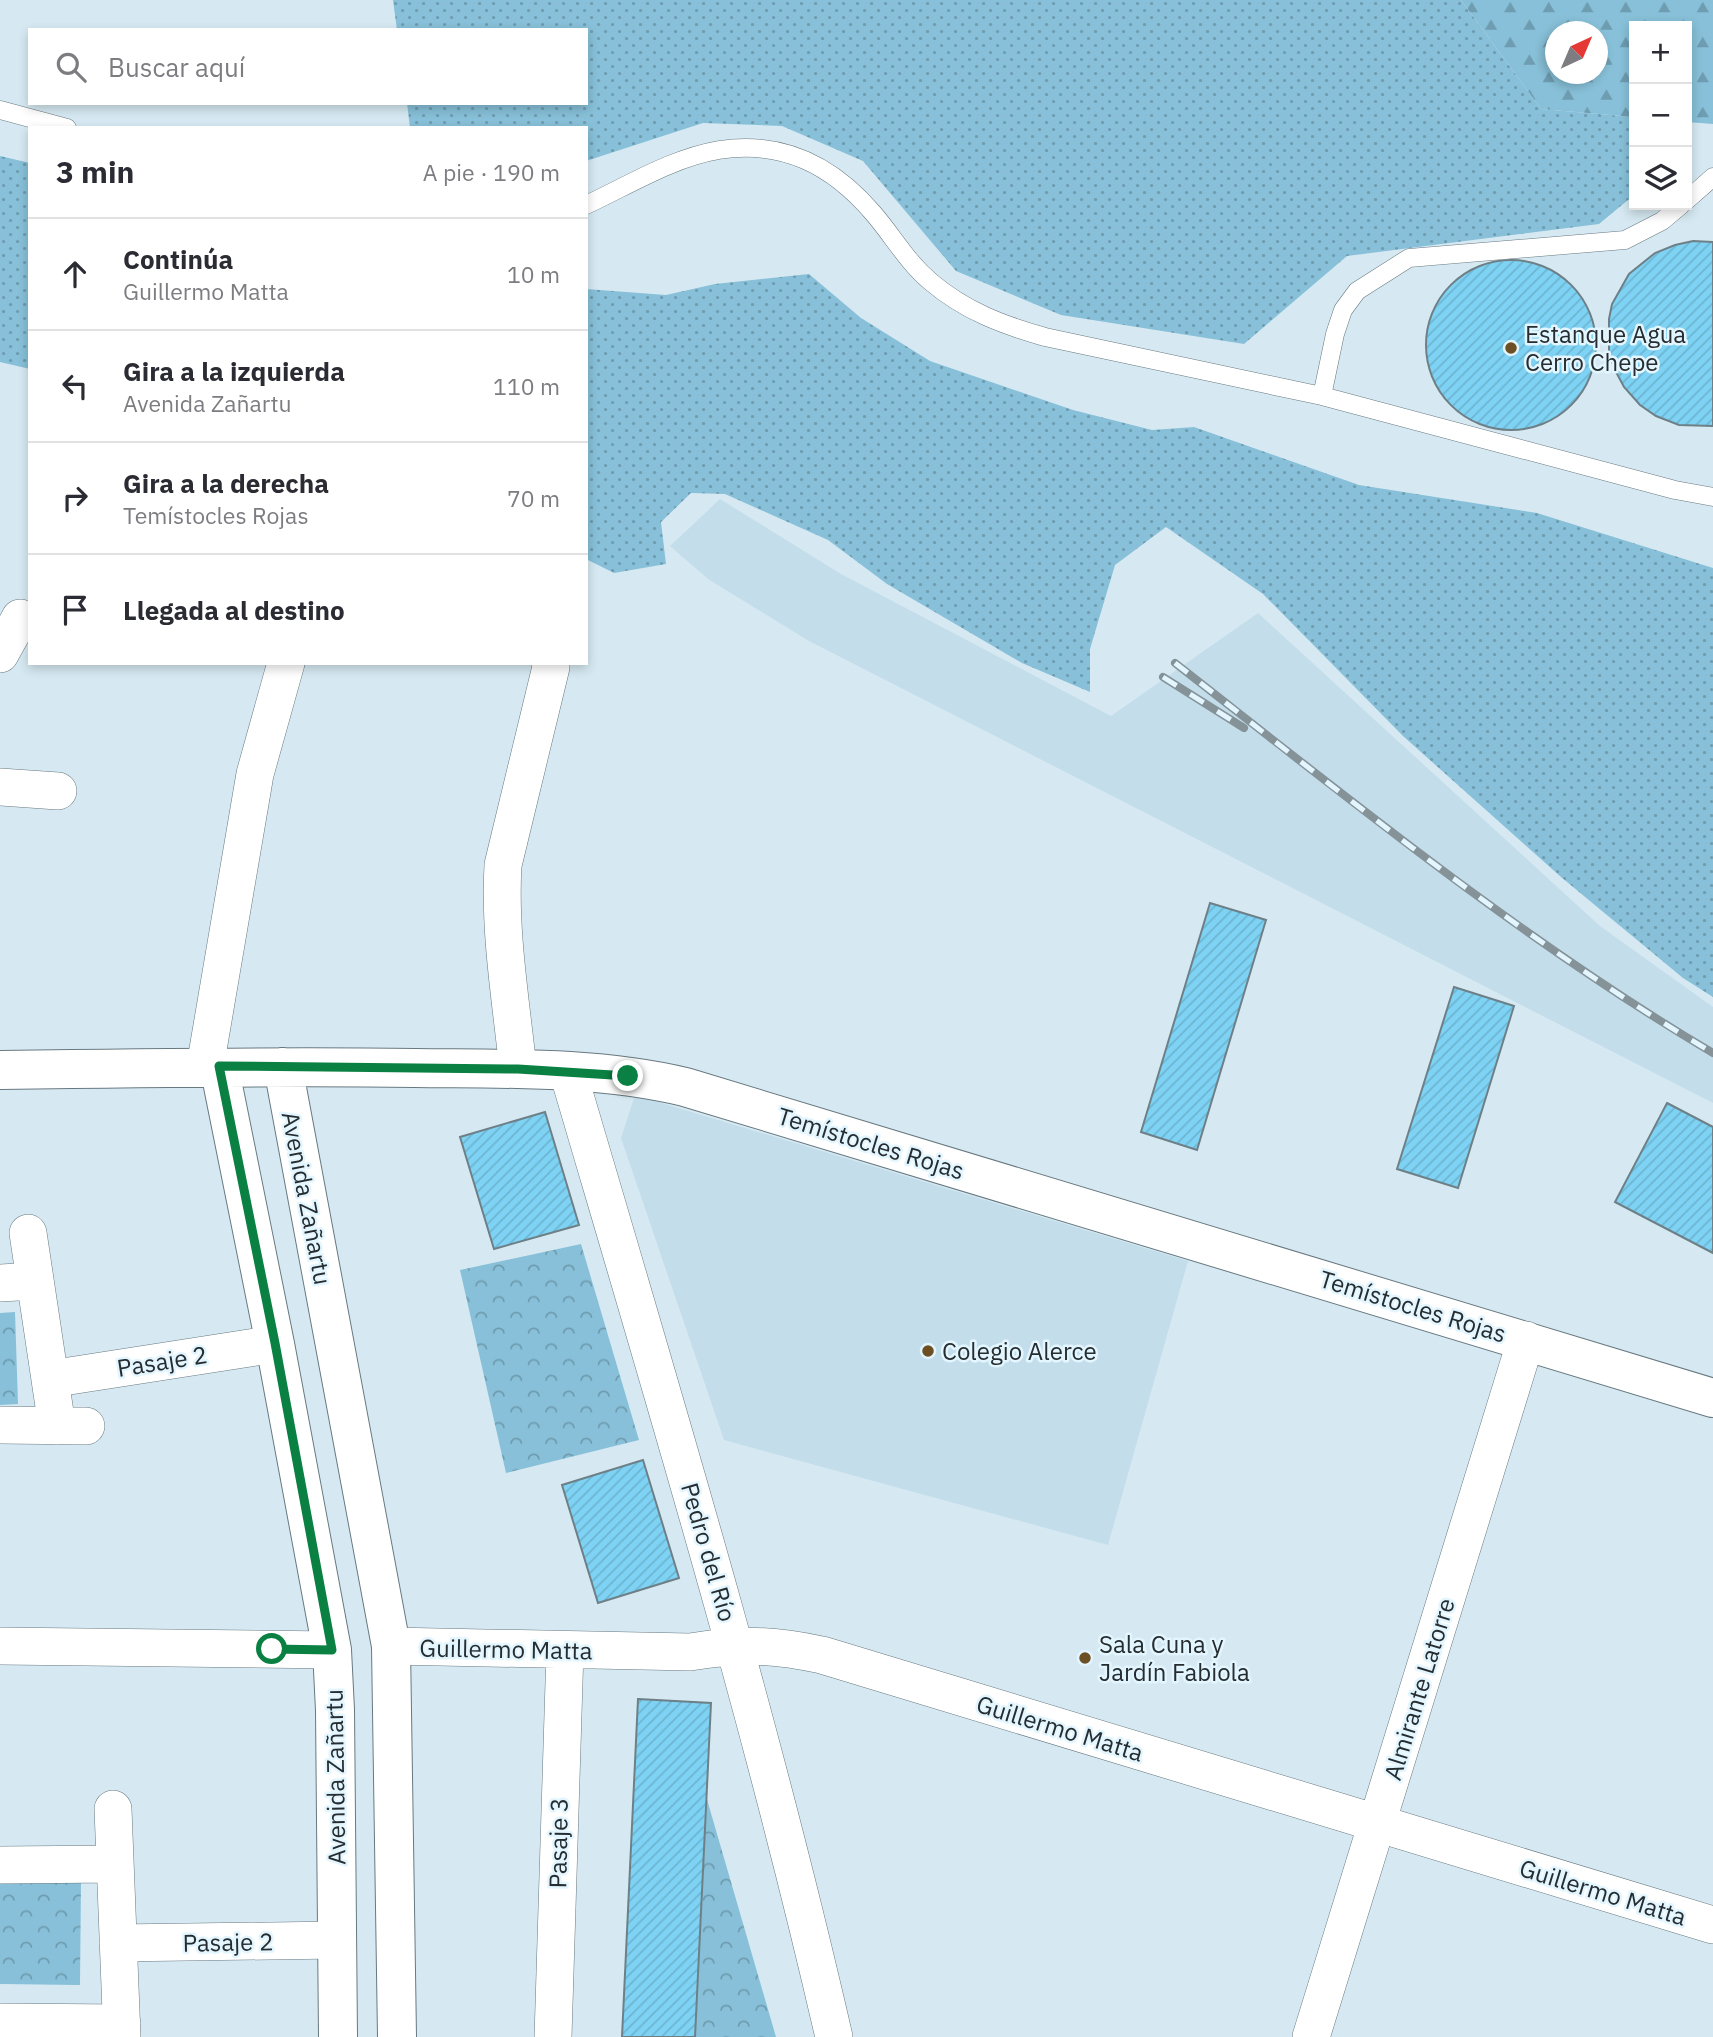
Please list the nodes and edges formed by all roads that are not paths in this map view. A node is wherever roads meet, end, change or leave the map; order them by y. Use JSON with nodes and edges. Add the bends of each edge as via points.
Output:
{"nodes":[{"id":1,"x":0,"y":110,"type":"edge"},
{"id":2,"x":60,"y":126,"type":"edge"},
{"id":3,"x":1713,"y":177,"type":"edge"},
{"id":4,"x":1692,"y":196,"type":"edge"},
{"id":5,"x":588,"y":204,"type":"edge"},
{"id":6,"x":1675,"y":210,"type":"edge"},
{"id":7,"x":1322,"y":396,"type":"junction"},
{"id":8,"x":1713,"y":497,"type":"edge"},
{"id":9,"x":20,"y":618,"type":"dead end"},
{"id":10,"x":0,"y":654,"type":"edge"},
{"id":11,"x":285,"y":665,"type":"edge"},
{"id":12,"x":550,"y":665,"type":"edge"},
{"id":13,"x":0,"y":787,"type":"edge"},
{"id":14,"x":58,"y":791,"type":"dead end"},
{"id":15,"x":283,"y":1066,"type":"junction"},
{"id":16,"x":212,"y":1067,"type":"junction"},
{"id":17,"x":518,"y":1069,"type":"junction"},
{"id":18,"x":0,"y":1070,"type":"edge"},
{"id":19,"x":568,"y":1072,"type":"junction"},
{"id":20,"x":29,"y":1233,"type":"dead end"},
{"id":21,"x":18,"y":1282,"type":"edge"},
{"id":22,"x":1526,"y":1340,"type":"junction"},
{"id":23,"x":275,"y":1343,"type":"junction"},
{"id":24,"x":50,"y":1379,"type":"junction"},
{"id":25,"x":1713,"y":1398,"type":"edge"},
{"id":26,"x":0,"y":1425,"type":"edge"},
{"id":27,"x":736,"y":1645,"type":"junction"},
{"id":28,"x":0,"y":1646,"type":"edge"},
{"id":29,"x":391,"y":1646,"type":"junction"},
{"id":30,"x":332,"y":1650,"type":"junction"},
{"id":31,"x":565,"y":1650,"type":"junction"},
{"id":32,"x":113,"y":1809,"type":"dead end"},
{"id":33,"x":1377,"y":1824,"type":"junction"},
{"id":34,"x":116,"y":1864,"type":"junction"},
{"id":35,"x":0,"y":1865,"type":"edge"},
{"id":36,"x":1713,"y":1925,"type":"edge"},
{"id":37,"x":337,"y":1940,"type":"junction"},
{"id":38,"x":118,"y":1943,"type":"junction"},
{"id":39,"x":0,"y":2022,"type":"edge"},
{"id":40,"x":122,"y":2030,"type":"edge"},
{"id":41,"x":338,"y":2037,"type":"edge"},
{"id":42,"x":397,"y":2037,"type":"edge"},
{"id":43,"x":553,"y":2037,"type":"edge"},
{"id":44,"x":834,"y":2037,"type":"edge"},
{"id":45,"x":1311,"y":2037,"type":"edge"}],
"edges":[{"from":1,"to":2,"type":"lane"},
{"from":3,"to":4,"type":"lane"},
{"from":5,"to":7,"type":"lane","via":[[681,160],[719,150],[759,147],[803,157],[841,179],[932,283],[963,306],[1000,324]]},
{"from":6,"to":7,"type":"lane","via":[[1626,240],[1409,258],[1357,291],[1343,310]]},
{"from":7,"to":8,"type":"lane"},
{"from":9,"to":10,"type":"street"},
{"from":11,"to":16,"type":"street","via":[[255,774]]},
{"from":12,"to":17,"type":"street","via":[[503,864],[501,896]]},
{"from":13,"to":14,"type":"street"},
{"from":15,"to":16,"type":"street","name":"Temístocles Rojas"},
{"from":15,"to":17,"type":"street","name":"Temístocles Rojas"},
{"from":15,"to":29,"type":"street","name":"Avenida Zañartu"},
{"from":16,"to":18,"type":"street","name":"Temístocles Rojas"},
{"from":16,"to":23,"type":"street","name":"Avenida Zañartu"},
{"from":17,"to":19,"type":"street","name":"Temístocles Rojas"},
{"from":19,"to":22,"type":"street","name":"Temístocles Rojas","via":[[628,1076],[685,1087]]},
{"from":19,"to":27,"type":"street","name":"Pedro del Río"},
{"from":20,"to":21,"type":"street"},
{"from":21,"to":24,"type":"street"},
{"from":22,"to":25,"type":"street","name":"Temístocles Rojas"},
{"from":22,"to":33,"type":"street","name":"Almirante Latorre"},
{"from":23,"to":24,"type":"street","name":"Pasaje 2"},
{"from":23,"to":30,"type":"street","name":"Avenida Zañartu"},
{"from":24,"to":26,"type":"street","via":[[72,1426]]},
{"from":27,"to":31,"type":"street","name":"Guillermo Matta","via":[[690,1652]]},
{"from":27,"to":33,"type":"street","name":"Guillermo Matta","via":[[822,1655]]},
{"from":27,"to":44,"type":"street","name":"Pedro del Río"},
{"from":28,"to":30,"type":"street"},
{"from":29,"to":31,"type":"street","name":"Guillermo Matta"},
{"from":29,"to":42,"type":"street","name":"Avenida Zañartu"},
{"from":30,"to":37,"type":"street","name":"Avenida Zañartu"},
{"from":31,"to":43,"type":"street","name":"Pasaje 3"},
{"from":32,"to":34,"type":"street"},
{"from":33,"to":36,"type":"street","name":"Guillermo Matta"},
{"from":33,"to":45,"type":"street","name":"Almirante Latorre"},
{"from":34,"to":35,"type":"street"},
{"from":34,"to":38,"type":"street"},
{"from":37,"to":38,"type":"street","name":"Pasaje 2"},
{"from":37,"to":41,"type":"street","name":"Avenida Zañartu"},
{"from":38,"to":40,"type":"street"},
{"from":39,"to":40,"type":"street"}]}
